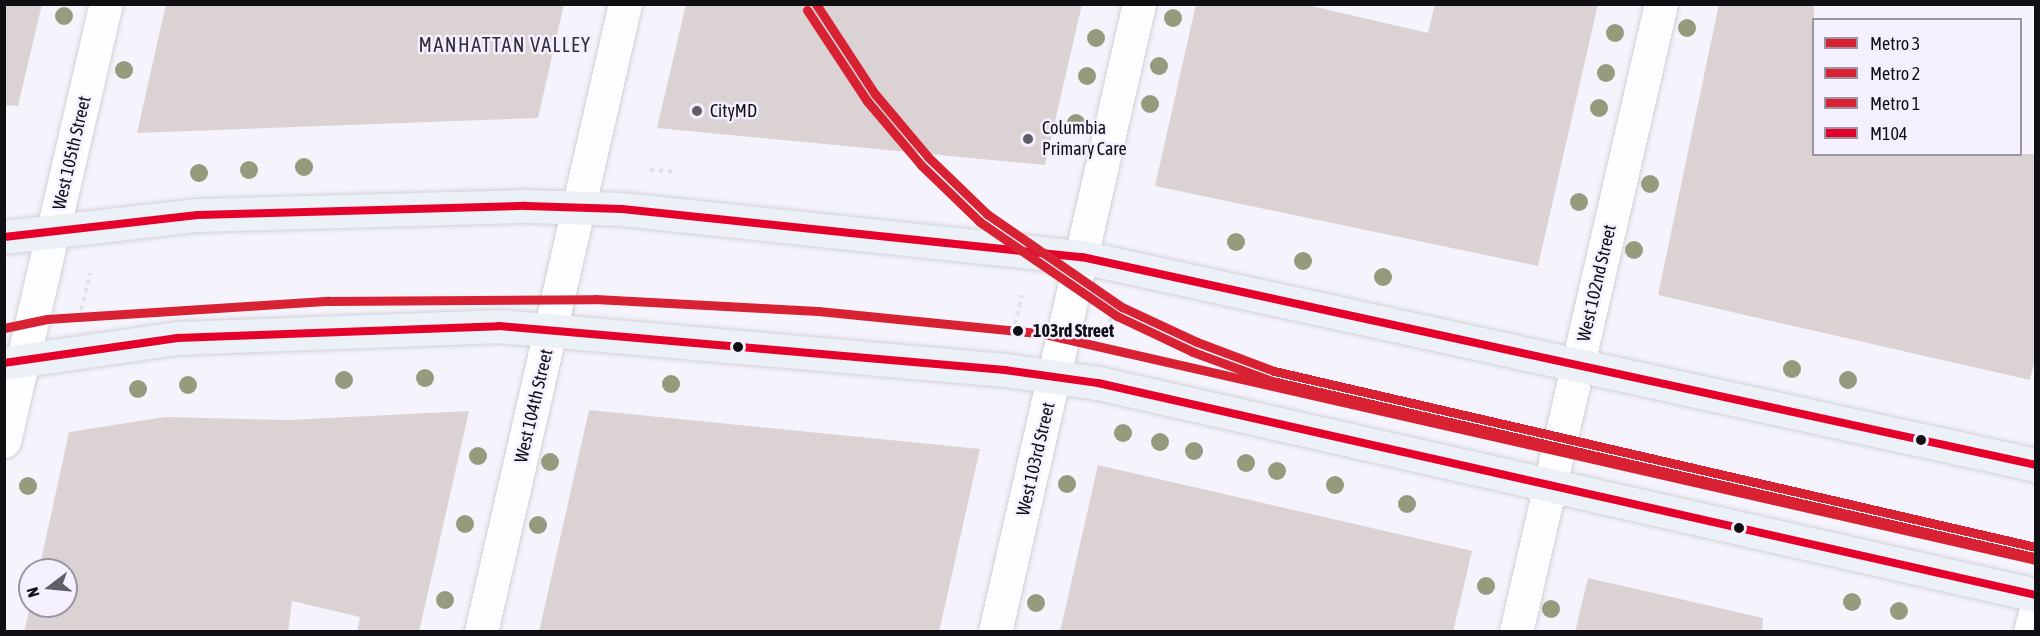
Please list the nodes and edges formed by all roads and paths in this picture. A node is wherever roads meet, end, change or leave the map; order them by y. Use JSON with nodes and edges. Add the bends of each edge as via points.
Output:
{"nodes":[{"id":1,"x":106,"y":4,"type":"edge"},
{"id":2,"x":625,"y":4,"type":"edge"},
{"id":3,"x":1139,"y":4,"type":"edge"},
{"id":4,"x":1660,"y":4,"type":"edge"},
{"id":5,"x":650,"y":170,"type":"dead end"},
{"id":6,"x":676,"y":172,"type":"dead end"},
{"id":7,"x":579,"y":208,"type":"junction"},
{"id":8,"x":54,"y":230,"type":"junction"},
{"id":9,"x":4,"y":237,"type":"edge"},
{"id":10,"x":1082,"y":257,"type":"junction"},
{"id":11,"x":90,"y":273,"type":"dead end"},
{"id":12,"x":1022,"y":295,"type":"dead end"},
{"id":13,"x":1113,"y":307,"type":"dead end"},
{"id":14,"x":81,"y":310,"type":"dead end"},
{"id":15,"x":552,"y":329,"type":"junction"},
{"id":16,"x":1013,"y":336,"type":"dead end"},
{"id":17,"x":1106,"y":340,"type":"dead end"},
{"id":18,"x":14,"y":361,"type":"edge"},
{"id":19,"x":1580,"y":361,"type":"junction"},
{"id":20,"x":1055,"y":376,"type":"junction"},
{"id":21,"x":4,"y":441,"type":"edge"},
{"id":22,"x":2036,"y":465,"type":"edge"},
{"id":23,"x":1551,"y":483,"type":"junction"},
{"id":24,"x":2036,"y":595,"type":"edge"},
{"id":25,"x":2036,"y":609,"type":"edge"},
{"id":26,"x":481,"y":632,"type":"edge"},
{"id":27,"x":995,"y":632,"type":"edge"},
{"id":28,"x":1516,"y":632,"type":"edge"},
{"id":29,"x":2030,"y":632,"type":"edge"}],
"edges":[{"from":1,"to":8,"type":"street","name":"West 105th Street"},
{"from":2,"to":7,"type":"street","name":"West 104th Street"},
{"from":3,"to":10,"type":"street","name":"West 103rd Street"},
{"from":4,"to":19,"type":"street","name":"West 102nd Street"},
{"from":5,"to":6,"type":"path"},
{"from":7,"to":8,"type":"main road","via":[[198,215]]},
{"from":7,"to":10,"type":"main road"},
{"from":7,"to":15,"type":"street","name":"West 104th Street"},
{"from":8,"to":9,"type":"main road"},
{"from":8,"to":18,"type":"street","name":"West 105th Street"},
{"from":10,"to":19,"type":"main road"},
{"from":10,"to":20,"type":"street","name":"West 103rd Street"},
{"from":11,"to":14,"type":"path"},
{"from":12,"to":16,"type":"path"},
{"from":13,"to":17,"type":"path"},
{"from":15,"to":18,"type":"main road","via":[[459,326],[177,338]]},
{"from":15,"to":20,"type":"main road"},
{"from":15,"to":26,"type":"street","name":"West 104th Street"},
{"from":18,"to":21,"type":"street","name":"West 105th Street"},
{"from":19,"to":22,"type":"main road"},
{"from":19,"to":23,"type":"street","name":"West 102nd Street"},
{"from":20,"to":23,"type":"main road"},
{"from":20,"to":27,"type":"street","name":"West 103rd Street"},
{"from":23,"to":24,"type":"main road"},
{"from":23,"to":28,"type":"street","name":"West 102nd Street"},
{"from":25,"to":29,"type":"street"}]}
